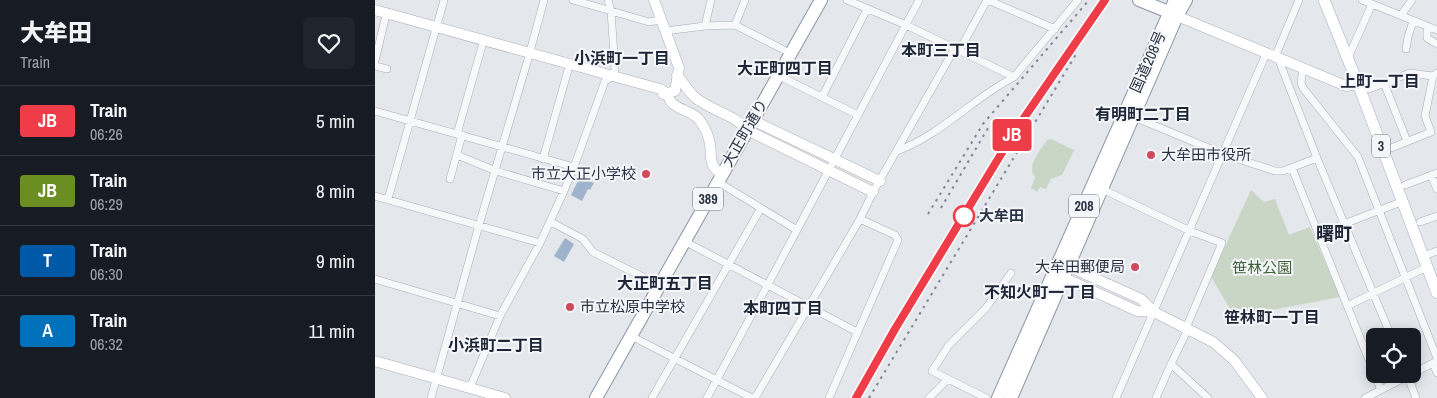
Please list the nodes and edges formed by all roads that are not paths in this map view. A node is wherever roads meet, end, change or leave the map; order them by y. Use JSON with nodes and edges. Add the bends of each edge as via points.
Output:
{"nodes":[{"id":1,"x":444,"y":0,"type":"edge"},
{"id":2,"x":544,"y":0,"type":"edge"},
{"id":3,"x":573,"y":0,"type":"edge"},
{"id":4,"x":608,"y":0,"type":"edge"},
{"id":5,"x":649,"y":0,"type":"edge"},
{"id":6,"x":654,"y":0,"type":"edge"},
{"id":7,"x":711,"y":0,"type":"edge"},
{"id":8,"x":745,"y":0,"type":"edge"},
{"id":9,"x":812,"y":0,"type":"edge"},
{"id":10,"x":821,"y":0,"type":"edge"},
{"id":11,"x":847,"y":0,"type":"edge"},
{"id":12,"x":919,"y":0,"type":"edge"},
{"id":13,"x":987,"y":0,"type":"edge"},
{"id":14,"x":1078,"y":0,"type":"edge"},
{"id":15,"x":1139,"y":0,"type":"edge"},
{"id":16,"x":1175,"y":0,"type":"edge"},
{"id":17,"x":1186,"y":0,"type":"edge"},
{"id":18,"x":1299,"y":0,"type":"edge"},
{"id":19,"x":1323,"y":0,"type":"edge"},
{"id":20,"x":1363,"y":0,"type":"edge"},
{"id":21,"x":1412,"y":0,"type":"edge"},
{"id":22,"x":1372,"y":4,"type":"junction"},
{"id":23,"x":867,"y":8,"type":"junction"},
{"id":24,"x":375,"y":10,"type":"edge"},
{"id":25,"x":611,"y":11,"type":"junction"},
{"id":26,"x":1173,"y":14,"type":"junction"},
{"id":27,"x":1401,"y":15,"type":"junction"},
{"id":28,"x":375,"y":16,"type":"edge"},
{"id":29,"x":385,"y":19,"type":"junction"},
{"id":30,"x":659,"y":21,"type":"junction"},
{"id":31,"x":1413,"y":21,"type":"junction"},
{"id":32,"x":735,"y":24,"type":"junction"},
{"id":33,"x":906,"y":25,"type":"junction"},
{"id":34,"x":705,"y":26,"type":"junction"},
{"id":35,"x":1427,"y":26,"type":"junction"},
{"id":36,"x":1055,"y":29,"type":"junction"},
{"id":37,"x":436,"y":30,"type":"junction"},
{"id":38,"x":1437,"y":30,"type":"edge"},
{"id":39,"x":665,"y":31,"type":"junction"},
{"id":40,"x":1437,"y":44,"type":"edge"},
{"id":41,"x":482,"y":46,"type":"junction"},
{"id":42,"x":1406,"y":49,"type":"dead end"},
{"id":43,"x":784,"y":50,"type":"junction"},
{"id":44,"x":957,"y":50,"type":"junction"},
{"id":45,"x":529,"y":56,"type":"junction"},
{"id":46,"x":1273,"y":56,"type":"junction"},
{"id":47,"x":1347,"y":60,"type":"junction"},
{"id":48,"x":375,"y":61,"type":"edge"},
{"id":49,"x":375,"y":66,"type":"edge"},
{"id":50,"x":1303,"y":68,"type":"junction"},
{"id":51,"x":387,"y":69,"type":"dead end"},
{"id":52,"x":568,"y":70,"type":"junction"},
{"id":53,"x":774,"y":74,"type":"junction"},
{"id":54,"x":1435,"y":74,"type":"edge"},
{"id":55,"x":679,"y":76,"type":"junction"},
{"id":56,"x":1014,"y":77,"type":"junction"},
{"id":57,"x":609,"y":78,"type":"junction"},
{"id":58,"x":1384,"y":83,"type":"junction"},
{"id":59,"x":1358,"y":84,"type":"junction"},
{"id":60,"x":1369,"y":89,"type":"dead end"},
{"id":61,"x":668,"y":94,"type":"junction"},
{"id":62,"x":821,"y":97,"type":"junction"},
{"id":63,"x":713,"y":109,"type":"junction"},
{"id":64,"x":375,"y":111,"type":"edge"},
{"id":65,"x":858,"y":115,"type":"junction"},
{"id":66,"x":1134,"y":117,"type":"junction"},
{"id":67,"x":411,"y":120,"type":"junction"},
{"id":68,"x":747,"y":125,"type":"junction"},
{"id":69,"x":703,"y":126,"type":"junction"},
{"id":70,"x":459,"y":134,"type":"junction"},
{"id":71,"x":1407,"y":141,"type":"junction"},
{"id":72,"x":503,"y":146,"type":"junction"},
{"id":73,"x":1391,"y":148,"type":"dead end"},
{"id":74,"x":897,"y":151,"type":"junction"},
{"id":75,"x":1223,"y":154,"type":"junction"},
{"id":76,"x":457,"y":155,"type":"junction"},
{"id":77,"x":1317,"y":158,"type":"junction"},
{"id":78,"x":543,"y":159,"type":"junction"},
{"id":79,"x":834,"y":160,"type":"junction"},
{"id":80,"x":575,"y":167,"type":"junction"},
{"id":81,"x":1291,"y":168,"type":"junction"},
{"id":82,"x":496,"y":171,"type":"junction"},
{"id":83,"x":829,"y":171,"type":"junction"},
{"id":84,"x":1434,"y":174,"type":"edge"},
{"id":85,"x":718,"y":176,"type":"junction"},
{"id":86,"x":450,"y":179,"type":"dead end"},
{"id":87,"x":880,"y":181,"type":"junction"},
{"id":88,"x":1405,"y":185,"type":"dead end"},
{"id":89,"x":1103,"y":189,"type":"junction"},
{"id":90,"x":1437,"y":189,"type":"edge"},
{"id":91,"x":565,"y":191,"type":"junction"},
{"id":92,"x":873,"y":192,"type":"junction"},
{"id":93,"x":375,"y":196,"type":"edge"},
{"id":94,"x":388,"y":200,"type":"junction"},
{"id":95,"x":1401,"y":202,"type":"junction"},
{"id":96,"x":761,"y":208,"type":"junction"},
{"id":97,"x":1379,"y":210,"type":"junction"},
{"id":98,"x":1437,"y":216,"type":"edge"},
{"id":99,"x":860,"y":219,"type":"junction"},
{"id":100,"x":551,"y":222,"type":"junction"},
{"id":101,"x":1420,"y":222,"type":"dead end"},
{"id":102,"x":1345,"y":224,"type":"junction"},
{"id":103,"x":479,"y":225,"type":"junction"},
{"id":104,"x":797,"y":230,"type":"junction"},
{"id":105,"x":1190,"y":230,"type":"junction"},
{"id":106,"x":1318,"y":234,"type":"junction"},
{"id":107,"x":684,"y":241,"type":"junction"},
{"id":108,"x":540,"y":243,"type":"junction"},
{"id":109,"x":1437,"y":251,"type":"edge"},
{"id":110,"x":1425,"y":262,"type":"junction"},
{"id":111,"x":729,"y":264,"type":"junction"},
{"id":112,"x":1061,"y":270,"type":"junction"},
{"id":113,"x":1011,"y":273,"type":"dead end"},
{"id":114,"x":1405,"y":277,"type":"junction"},
{"id":115,"x":375,"y":279,"type":"edge"},
{"id":116,"x":656,"y":283,"type":"junction"},
{"id":117,"x":768,"y":285,"type":"junction"},
{"id":118,"x":1437,"y":293,"type":"edge"},
{"id":119,"x":1373,"y":294,"type":"junction"},
{"id":120,"x":458,"y":302,"type":"junction"},
{"id":121,"x":1347,"y":306,"type":"junction"},
{"id":122,"x":808,"y":307,"type":"junction"},
{"id":123,"x":1154,"y":312,"type":"junction"},
{"id":124,"x":500,"y":316,"type":"junction"},
{"id":125,"x":1388,"y":328,"type":"edge"},
{"id":126,"x":1187,"y":329,"type":"junction"},
{"id":127,"x":857,"y":332,"type":"junction"},
{"id":128,"x":631,"y":336,"type":"junction"},
{"id":129,"x":675,"y":359,"type":"junction"},
{"id":130,"x":375,"y":360,"type":"edge"},
{"id":131,"x":1436,"y":361,"type":"edge"},
{"id":132,"x":1171,"y":364,"type":"junction"},
{"id":133,"x":1421,"y":368,"type":"edge"},
{"id":134,"x":1437,"y":373,"type":"edge"},
{"id":135,"x":437,"y":379,"type":"junction"},
{"id":136,"x":948,"y":379,"type":"junction"},
{"id":137,"x":716,"y":380,"type":"junction"},
{"id":138,"x":1393,"y":383,"type":"edge"},
{"id":139,"x":1410,"y":383,"type":"edge"},
{"id":140,"x":468,"y":387,"type":"junction"},
{"id":141,"x":1381,"y":390,"type":"junction"},
{"id":142,"x":431,"y":398,"type":"edge"},
{"id":143,"x":505,"y":398,"type":"edge"},
{"id":144,"x":587,"y":398,"type":"edge"},
{"id":145,"x":596,"y":398,"type":"edge"},
{"id":146,"x":652,"y":398,"type":"edge"},
{"id":147,"x":707,"y":398,"type":"edge"},
{"id":148,"x":754,"y":398,"type":"edge"},
{"id":149,"x":829,"y":398,"type":"edge"},
{"id":150,"x":929,"y":398,"type":"edge"},
{"id":151,"x":986,"y":398,"type":"edge"},
{"id":152,"x":998,"y":398,"type":"edge"},
{"id":153,"x":1011,"y":398,"type":"edge"},
{"id":154,"x":1116,"y":398,"type":"edge"},
{"id":155,"x":1156,"y":398,"type":"edge"},
{"id":156,"x":1208,"y":398,"type":"edge"},
{"id":157,"x":1262,"y":398,"type":"edge"},
{"id":158,"x":1365,"y":398,"type":"edge"},
{"id":159,"x":1416,"y":398,"type":"edge"}],
"edges":[{"from":1,"to":37,"type":"street"},
{"from":2,"to":45,"type":"street"},
{"from":3,"to":25,"type":"street"},
{"from":4,"to":25,"type":"street"},
{"from":5,"to":30,"type":"street"},
{"from":6,"to":30,"type":"street"},
{"from":7,"to":34,"type":"street"},
{"from":8,"to":32,"type":"street"},
{"from":9,"to":43,"type":"highway","name":"大正町通り","number":"389"},
{"from":10,"to":53,"type":"highway","name":"大正町通り","number":"389"},
{"from":11,"to":23,"type":"street"},
{"from":12,"to":33,"type":"street"},
{"from":13,"to":36,"type":"street"},
{"from":13,"to":44,"type":"street"},
{"from":14,"to":36,"type":"street"},
{"from":15,"to":26,"type":"highway"},
{"from":16,"to":26,"type":"highway","name":"国道208号","number":"208"},
{"from":17,"to":26,"type":"highway","name":"国道208号","number":"208"},
{"from":18,"to":46,"type":"street"},
{"from":19,"to":47,"type":"main road","number":"3"},
{"from":20,"to":22,"type":"street"},
{"from":21,"to":27,"type":"street"},
{"from":22,"to":27,"type":"street"},
{"from":22,"to":47,"type":"street"},
{"from":23,"to":33,"type":"street"},
{"from":23,"to":62,"type":"street"},
{"from":24,"to":37,"type":"street"},
{"from":25,"to":30,"type":"street","via":[[649,22]]},
{"from":25,"to":57,"type":"street","via":[[615,70]]},
{"from":26,"to":46,"type":"street"},
{"from":26,"to":66,"type":"highway","name":"国道208号","number":"208"},
{"from":26,"to":112,"type":"highway","name":"国道208号","number":"208"},
{"from":27,"to":31,"type":"street"},
{"from":28,"to":29,"type":"street"},
{"from":29,"to":37,"type":"street"},
{"from":29,"to":48,"type":"street"},
{"from":30,"to":39,"type":"street"},
{"from":30,"to":55,"type":"street"},
{"from":31,"to":35,"type":"street"},
{"from":31,"to":42,"type":"street"},
{"from":32,"to":34,"type":"street"},
{"from":32,"to":43,"type":"street"},
{"from":33,"to":44,"type":"street"},
{"from":33,"to":65,"type":"street"},
{"from":34,"to":39,"type":"street"},
{"from":35,"to":38,"type":"street"},
{"from":35,"to":40,"type":"street","via":[[1427,38]]},
{"from":36,"to":56,"type":"street"},
{"from":37,"to":41,"type":"street"},
{"from":37,"to":45,"type":"street"},
{"from":37,"to":67,"type":"street"},
{"from":39,"to":55,"type":"street"},
{"from":41,"to":45,"type":"street"},
{"from":41,"to":70,"type":"street"},
{"from":43,"to":53,"type":"highway","name":"大正町通り","number":"389"},
{"from":44,"to":56,"type":"street"},
{"from":44,"to":74,"type":"street"},
{"from":45,"to":52,"type":"street"},
{"from":45,"to":57,"type":"street"},
{"from":45,"to":72,"type":"street"},
{"from":46,"to":50,"type":"street"},
{"from":46,"to":75,"type":"street"},
{"from":46,"to":77,"type":"street"},
{"from":47,"to":59,"type":"main road","number":"3"},
{"from":49,"to":51,"type":"street"},
{"from":50,"to":59,"type":"street","via":[[1346,86]]},
{"from":50,"to":97,"type":"street","via":[[1303,88],[1354,151]]},
{"from":52,"to":57,"type":"street"},
{"from":52,"to":78,"type":"street"},
{"from":53,"to":62,"type":"street"},
{"from":53,"to":68,"type":"highway","name":"大正町通り","number":"389"},
{"from":54,"to":58,"type":"street","via":[[1410,73]]},
{"from":54,"to":71,"type":"street","via":[[1425,116],[1431,132]]},
{"from":55,"to":61,"type":"street","via":[[675,91]]},
{"from":55,"to":63,"type":"street","via":[[696,98]]},
{"from":56,"to":74,"type":"street","via":[[915,145]]},
{"from":57,"to":61,"type":"street","via":[[660,89]]},
{"from":57,"to":80,"type":"street"},
{"from":58,"to":60,"type":"street"},
{"from":58,"to":71,"type":"street"},
{"from":59,"to":95,"type":"main road","number":"3"},
{"from":61,"to":69,"type":"street","via":[[673,103],[695,116]]},
{"from":62,"to":65,"type":"street"},
{"from":63,"to":68,"type":"street"},
{"from":63,"to":69,"type":"street"},
{"from":64,"to":67,"type":"street"},
{"from":65,"to":79,"type":"street"},
{"from":66,"to":75,"type":"street"},
{"from":66,"to":89,"type":"highway","name":"国道208号","number":"208"},
{"from":67,"to":70,"type":"street"},
{"from":67,"to":94,"type":"street"},
{"from":68,"to":79,"type":"street"},
{"from":68,"to":83,"type":"street"},
{"from":68,"to":85,"type":"highway","name":"大正町通り","number":"389"},
{"from":69,"to":85,"type":"street","via":[[710,144],[710,159]]},
{"from":70,"to":72,"type":"street"},
{"from":70,"to":76,"type":"street"},
{"from":71,"to":73,"type":"street"},
{"from":72,"to":78,"type":"street"},
{"from":72,"to":82,"type":"street"},
{"from":74,"to":87,"type":"street"},
{"from":75,"to":81,"type":"street","via":[[1275,171]]},
{"from":75,"to":105,"type":"street"},
{"from":76,"to":82,"type":"street"},
{"from":76,"to":86,"type":"street"},
{"from":77,"to":81,"type":"street"},
{"from":77,"to":102,"type":"street"},
{"from":78,"to":80,"type":"street"},
{"from":79,"to":83,"type":"street"},
{"from":79,"to":87,"type":"street"},
{"from":80,"to":91,"type":"street"},
{"from":81,"to":106,"type":"street"},
{"from":82,"to":91,"type":"street"},
{"from":82,"to":103,"type":"street"},
{"from":83,"to":92,"type":"street"},
{"from":83,"to":104,"type":"street"},
{"from":84,"to":88,"type":"street"},
{"from":84,"to":90,"type":"street"},
{"from":85,"to":96,"type":"street"},
{"from":85,"to":107,"type":"highway","name":"大正町通り","number":"389"},
{"from":85,"to":116,"type":"highway","name":"大正町通り","number":"389"},
{"from":87,"to":92,"type":"street"},
{"from":89,"to":105,"type":"street"},
{"from":89,"to":112,"type":"highway","name":"国道208号","number":"208"},
{"from":91,"to":100,"type":"street"},
{"from":92,"to":99,"type":"street"},
{"from":93,"to":94,"type":"street"},
{"from":94,"to":103,"type":"street"},
{"from":95,"to":97,"type":"street"},
{"from":95,"to":110,"type":"main road","number":"3"},
{"from":96,"to":104,"type":"street"},
{"from":96,"to":111,"type":"street"},
{"from":97,"to":102,"type":"street"},
{"from":97,"to":114,"type":"street"},
{"from":98,"to":101,"type":"street"},
{"from":99,"to":122,"type":"street"},
{"from":99,"to":127,"type":"street","via":[[895,235],[898,240]]},
{"from":100,"to":108,"type":"street"},
{"from":100,"to":116,"type":"street","via":[[583,239],[593,252]]},
{"from":102,"to":106,"type":"street"},
{"from":102,"to":119,"type":"street"},
{"from":103,"to":108,"type":"street"},
{"from":103,"to":120,"type":"street"},
{"from":104,"to":117,"type":"street"},
{"from":105,"to":123,"type":"street"},
{"from":105,"to":126,"type":"street","via":[[1222,243]]},
{"from":106,"to":121,"type":"street"},
{"from":107,"to":111,"type":"street"},
{"from":107,"to":116,"type":"highway","name":"大正町通り","number":"389"},
{"from":108,"to":124,"type":"street"},
{"from":109,"to":110,"type":"street"},
{"from":110,"to":114,"type":"street"},
{"from":110,"to":118,"type":"main road","number":"3"},
{"from":111,"to":117,"type":"street"},
{"from":111,"to":129,"type":"street"},
{"from":112,"to":123,"type":"street","via":[[1141,299]]},
{"from":112,"to":152,"type":"highway","name":"国道208号","number":"208"},
{"from":112,"to":153,"type":"highway","name":"国道208号","number":"208"},
{"from":113,"to":136,"type":"street","via":[[987,308],[949,345],[932,371]]},
{"from":114,"to":119,"type":"street"},
{"from":114,"to":131,"type":"street"},
{"from":115,"to":120,"type":"street"},
{"from":116,"to":128,"type":"highway","name":"大正町通り","number":"389"},
{"from":116,"to":144,"type":"highway","name":"大正町通り","number":"389"},
{"from":117,"to":122,"type":"street"},
{"from":117,"to":137,"type":"street"},
{"from":119,"to":121,"type":"street"},
{"from":119,"to":125,"type":"street"},
{"from":120,"to":124,"type":"street"},
{"from":120,"to":135,"type":"street"},
{"from":121,"to":141,"type":"street"},
{"from":122,"to":127,"type":"street"},
{"from":122,"to":148,"type":"street"},
{"from":123,"to":126,"type":"street"},
{"from":123,"to":154,"type":"street"},
{"from":124,"to":140,"type":"street"},
{"from":126,"to":132,"type":"street"},
{"from":126,"to":157,"type":"street","via":[[1225,351]]},
{"from":127,"to":149,"type":"street"},
{"from":128,"to":129,"type":"street"},
{"from":128,"to":145,"type":"highway","name":"大正町通り","number":"389"},
{"from":129,"to":137,"type":"street"},
{"from":129,"to":146,"type":"street"},
{"from":130,"to":135,"type":"street"},
{"from":131,"to":133,"type":"street"},
{"from":131,"to":134,"type":"street"},
{"from":132,"to":155,"type":"street"},
{"from":132,"to":156,"type":"street"},
{"from":135,"to":140,"type":"street"},
{"from":135,"to":142,"type":"street"},
{"from":136,"to":150,"type":"street"},
{"from":136,"to":151,"type":"street"},
{"from":137,"to":147,"type":"street"},
{"from":137,"to":148,"type":"street"},
{"from":138,"to":141,"type":"street"},
{"from":139,"to":159,"type":"street"},
{"from":140,"to":143,"type":"street"},
{"from":141,"to":158,"type":"street"}]}
